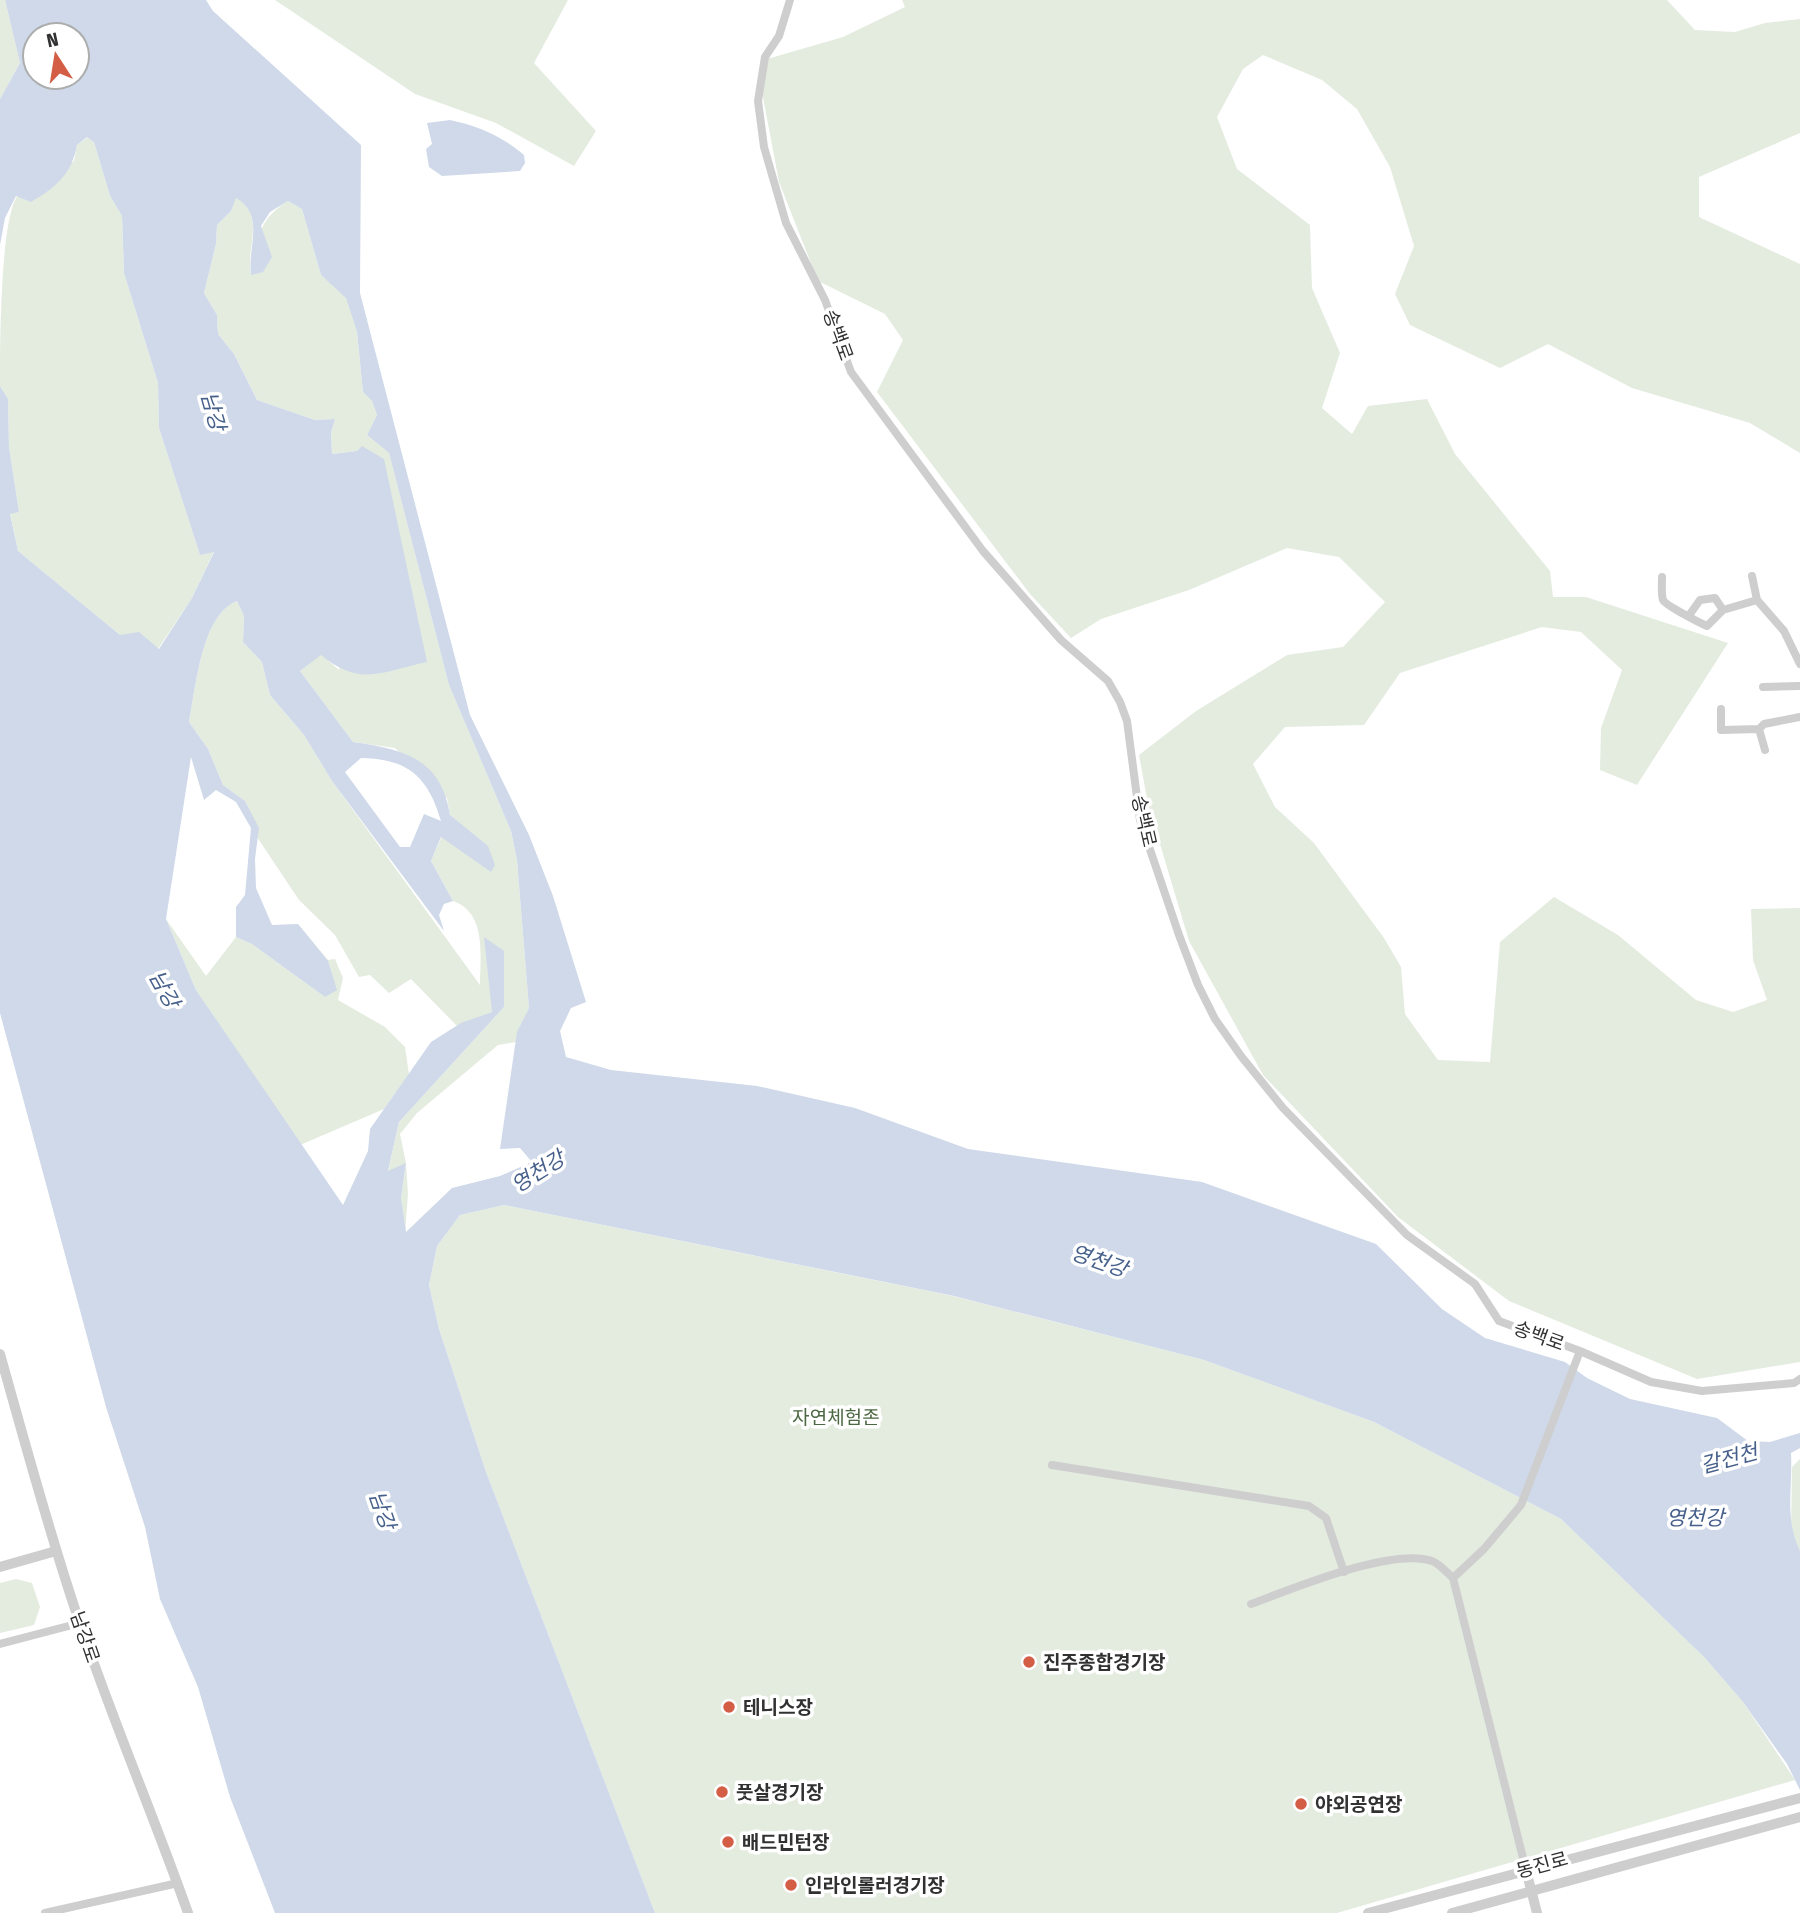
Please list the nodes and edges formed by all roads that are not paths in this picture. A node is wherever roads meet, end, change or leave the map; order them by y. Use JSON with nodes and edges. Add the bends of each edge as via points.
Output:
{"nodes":[{"id":1,"x":790,"y":0,"type":"edge"},
{"id":2,"x":1662,"y":576,"type":"dead end"},
{"id":3,"x":1752,"y":576,"type":"dead end"},
{"id":4,"x":1757,"y":600,"type":"junction"},
{"id":5,"x":1723,"y":610,"type":"junction"},
{"id":6,"x":1690,"y":614,"type":"junction"},
{"id":7,"x":1800,"y":664,"type":"edge"},
{"id":8,"x":1800,"y":686,"type":"edge"},
{"id":9,"x":1763,"y":687,"type":"dead end"},
{"id":10,"x":1721,"y":709,"type":"dead end"},
{"id":11,"x":1800,"y":717,"type":"edge"},
{"id":12,"x":1759,"y":729,"type":"junction"},
{"id":13,"x":1765,"y":750,"type":"dead end"},
{"id":14,"x":1580,"y":1351,"type":"junction"},
{"id":15,"x":0,"y":1354,"type":"edge"},
{"id":16,"x":1800,"y":1379,"type":"edge"},
{"id":17,"x":1052,"y":1465,"type":"dead end"},
{"id":18,"x":56,"y":1551,"type":"junction"},
{"id":19,"x":0,"y":1567,"type":"edge"},
{"id":20,"x":1343,"y":1572,"type":"junction"},
{"id":21,"x":1453,"y":1578,"type":"junction"},
{"id":22,"x":1251,"y":1604,"type":"dead end"},
{"id":23,"x":80,"y":1623,"type":"junction"},
{"id":24,"x":0,"y":1644,"type":"edge"},
{"id":25,"x":1800,"y":1798,"type":"edge"},
{"id":26,"x":1800,"y":1817,"type":"edge"},
{"id":27,"x":161,"y":1836,"type":"junction"},
{"id":28,"x":1526,"y":1870,"type":"junction"},
{"id":29,"x":178,"y":1883,"type":"junction"},
{"id":30,"x":1531,"y":1891,"type":"junction"},
{"id":31,"x":45,"y":1913,"type":"edge"},
{"id":32,"x":191,"y":1913,"type":"edge"},
{"id":33,"x":1368,"y":1913,"type":"edge"},
{"id":34,"x":1452,"y":1913,"type":"edge"},
{"id":35,"x":1537,"y":1913,"type":"edge"}],
"edges":[{"from":1,"to":14,"type":"street","name":"송백로","via":[[779,36],[765,57],[758,100],[764,147],[786,223],[825,300],[851,372],[984,551],[1061,640],[1108,681],[1120,702],[1127,721],[1140,820],[1198,985],[1215,1018],[1283,1108],[1408,1235],[1475,1284],[1499,1321]]},
{"from":2,"to":6,"type":"street","via":[[1663,601]]},
{"from":3,"to":4,"type":"street"},
{"from":4,"to":5,"type":"street"},
{"from":4,"to":7,"type":"street","via":[[1784,631]]},
{"from":5,"to":6,"type":"street","via":[[1707,626]]},
{"from":5,"to":6,"type":"street","via":[[1715,598],[1700,600]]},
{"from":8,"to":9,"type":"street"},
{"from":10,"to":12,"type":"street","via":[[1721,730]]},
{"from":11,"to":12,"type":"street"},
{"from":12,"to":13,"type":"street"},
{"from":14,"to":16,"type":"street","name":"송백로","via":[[1651,1382],[1702,1391]]},
{"from":14,"to":21,"type":"street","via":[[1521,1505]]},
{"from":15,"to":18,"type":"street","name":"남강로"},
{"from":17,"to":20,"type":"street","via":[[1309,1506],[1325,1518]]},
{"from":18,"to":19,"type":"street"},
{"from":18,"to":23,"type":"street","name":"남강로"},
{"from":20,"to":21,"type":"street","via":[[1404,1557],[1434,1561]]},
{"from":20,"to":22,"type":"street"},
{"from":21,"to":28,"type":"street"},
{"from":23,"to":24,"type":"street"},
{"from":23,"to":27,"type":"street","name":"남강로","via":[[127,1757]]},
{"from":25,"to":28,"type":"street","name":"동진로"},
{"from":26,"to":30,"type":"street","name":"동진로"},
{"from":27,"to":29,"type":"street","name":"남강로"},
{"from":27,"to":32,"type":"street"},
{"from":28,"to":30,"type":"street"},
{"from":28,"to":33,"type":"street","name":"동진로"},
{"from":29,"to":31,"type":"street"},
{"from":29,"to":32,"type":"street","name":"남강로"},
{"from":30,"to":34,"type":"street","name":"동진로"},
{"from":30,"to":35,"type":"street"}]}
